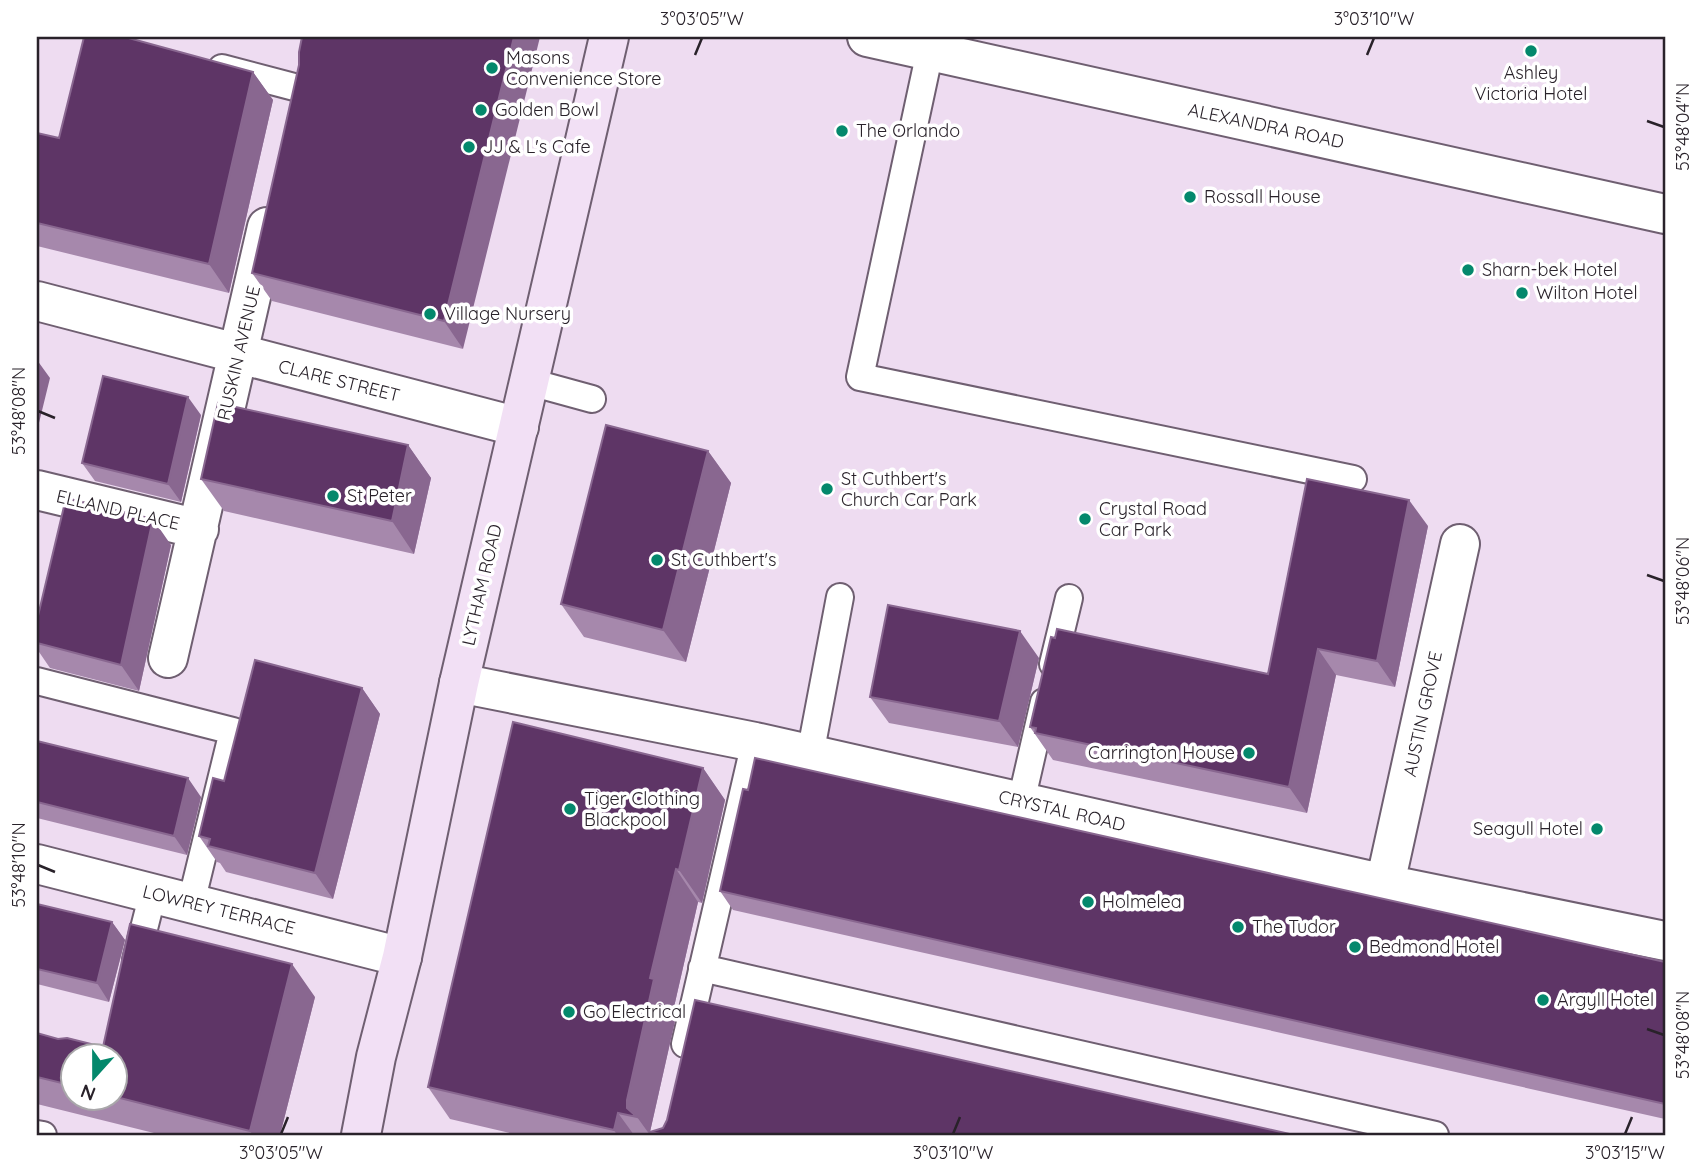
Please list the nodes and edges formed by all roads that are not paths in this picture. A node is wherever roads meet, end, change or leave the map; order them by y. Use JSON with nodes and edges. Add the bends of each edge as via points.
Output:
{"nodes":[{"id":1,"x":610,"y":37,"type":"edge"},
{"id":2,"x":867,"y":37,"type":"edge"},
{"id":3,"x":930,"y":51,"type":"junction"},
{"id":4,"x":193,"y":61,"type":"edge"},
{"id":5,"x":295,"y":102,"type":"edge"},
{"id":6,"x":274,"y":195,"type":"edge"},
{"id":7,"x":1665,"y":214,"type":"edge"},
{"id":8,"x":37,"y":301,"type":"edge"},
{"id":9,"x":239,"y":355,"type":"junction"},
{"id":10,"x":530,"y":382,"type":"junction"},
{"id":11,"x":592,"y":399,"type":"dead end"},
{"id":12,"x":519,"y":427,"type":"junction"},
{"id":13,"x":1353,"y":479,"type":"dead end"},
{"id":14,"x":38,"y":497,"type":"edge"},
{"id":15,"x":198,"y":529,"type":"junction"},
{"id":16,"x":1460,"y":544,"type":"dead end"},
{"id":17,"x":841,"y":597,"type":"dead end"},
{"id":18,"x":1069,"y":597,"type":"dead end"},
{"id":19,"x":168,"y":659,"type":"dead end"},
{"id":20,"x":37,"y":681,"type":"edge"},
{"id":21,"x":459,"y":683,"type":"junction"},
{"id":22,"x":755,"y":742,"type":"junction"},
{"id":23,"x":810,"y":754,"type":"junction"},
{"id":24,"x":1021,"y":802,"type":"junction"},
{"id":25,"x":37,"y":864,"type":"edge"},
{"id":26,"x":1385,"y":884,"type":"junction"},
{"id":27,"x":153,"y":893,"type":"junction"},
{"id":28,"x":191,"y":903,"type":"junction"},
{"id":29,"x":1665,"y":941,"type":"edge"},
{"id":30,"x":401,"y":957,"type":"junction"},
{"id":31,"x":702,"y":968,"type":"junction"},
{"id":32,"x":131,"y":981,"type":"edge"},
{"id":33,"x":679,"y":1071,"type":"edge"},
{"id":34,"x":37,"y":1134,"type":"edge"},
{"id":35,"x":43,"y":1135,"type":"edge"},
{"id":36,"x":360,"y":1135,"type":"edge"},
{"id":37,"x":1434,"y":1135,"type":"edge"}],
"edges":[{"from":1,"to":10,"type":"main road","name":"LYTHAM ROAD"},
{"from":2,"to":3,"type":"street","name":"ALEXANDRA ROAD"},
{"from":3,"to":7,"type":"street","name":"ALEXANDRA ROAD"},
{"from":3,"to":13,"type":"lane","via":[[860,377]]},
{"from":4,"to":5,"type":"lane"},
{"from":6,"to":9,"type":"street","name":"RUSKIN AVENUE"},
{"from":8,"to":9,"type":"street","name":"CLARE STREET"},
{"from":9,"to":12,"type":"street","name":"CLARE STREET"},
{"from":9,"to":15,"type":"street","name":"RUSKIN AVENUE"},
{"from":10,"to":11,"type":"lane"},
{"from":10,"to":12,"type":"main road","name":"LYTHAM ROAD"},
{"from":12,"to":21,"type":"main road","name":"LYTHAM ROAD"},
{"from":14,"to":15,"type":"street","name":"ELLAND PLACE"},
{"from":15,"to":19,"type":"street","name":"RUSKIN AVENUE"},
{"from":16,"to":26,"type":"street","name":"AUSTIN GROVE"},
{"from":17,"to":23,"type":"lane"},
{"from":18,"to":24,"type":"lane"},
{"from":20,"to":28,"type":"lane","via":[[233,731]]},
{"from":21,"to":22,"type":"street","name":"CRYSTAL ROAD"},
{"from":21,"to":30,"type":"main road","name":"LYTHAM ROAD"},
{"from":22,"to":23,"type":"street","name":"CRYSTAL ROAD"},
{"from":22,"to":31,"type":"lane"},
{"from":23,"to":24,"type":"street","name":"CRYSTAL ROAD"},
{"from":24,"to":26,"type":"street","name":"CRYSTAL ROAD"},
{"from":25,"to":27,"type":"street","name":"LOWREY TERRACE"},
{"from":26,"to":29,"type":"street","name":"CRYSTAL ROAD"},
{"from":27,"to":28,"type":"street","name":"LOWREY TERRACE"},
{"from":27,"to":32,"type":"lane"},
{"from":28,"to":30,"type":"street","name":"LOWREY TERRACE"},
{"from":30,"to":36,"type":"main road","name":"LYTHAM ROAD"},
{"from":31,"to":33,"type":"lane"},
{"from":31,"to":37,"type":"lane"},
{"from":34,"to":35,"type":"lane"}]}
